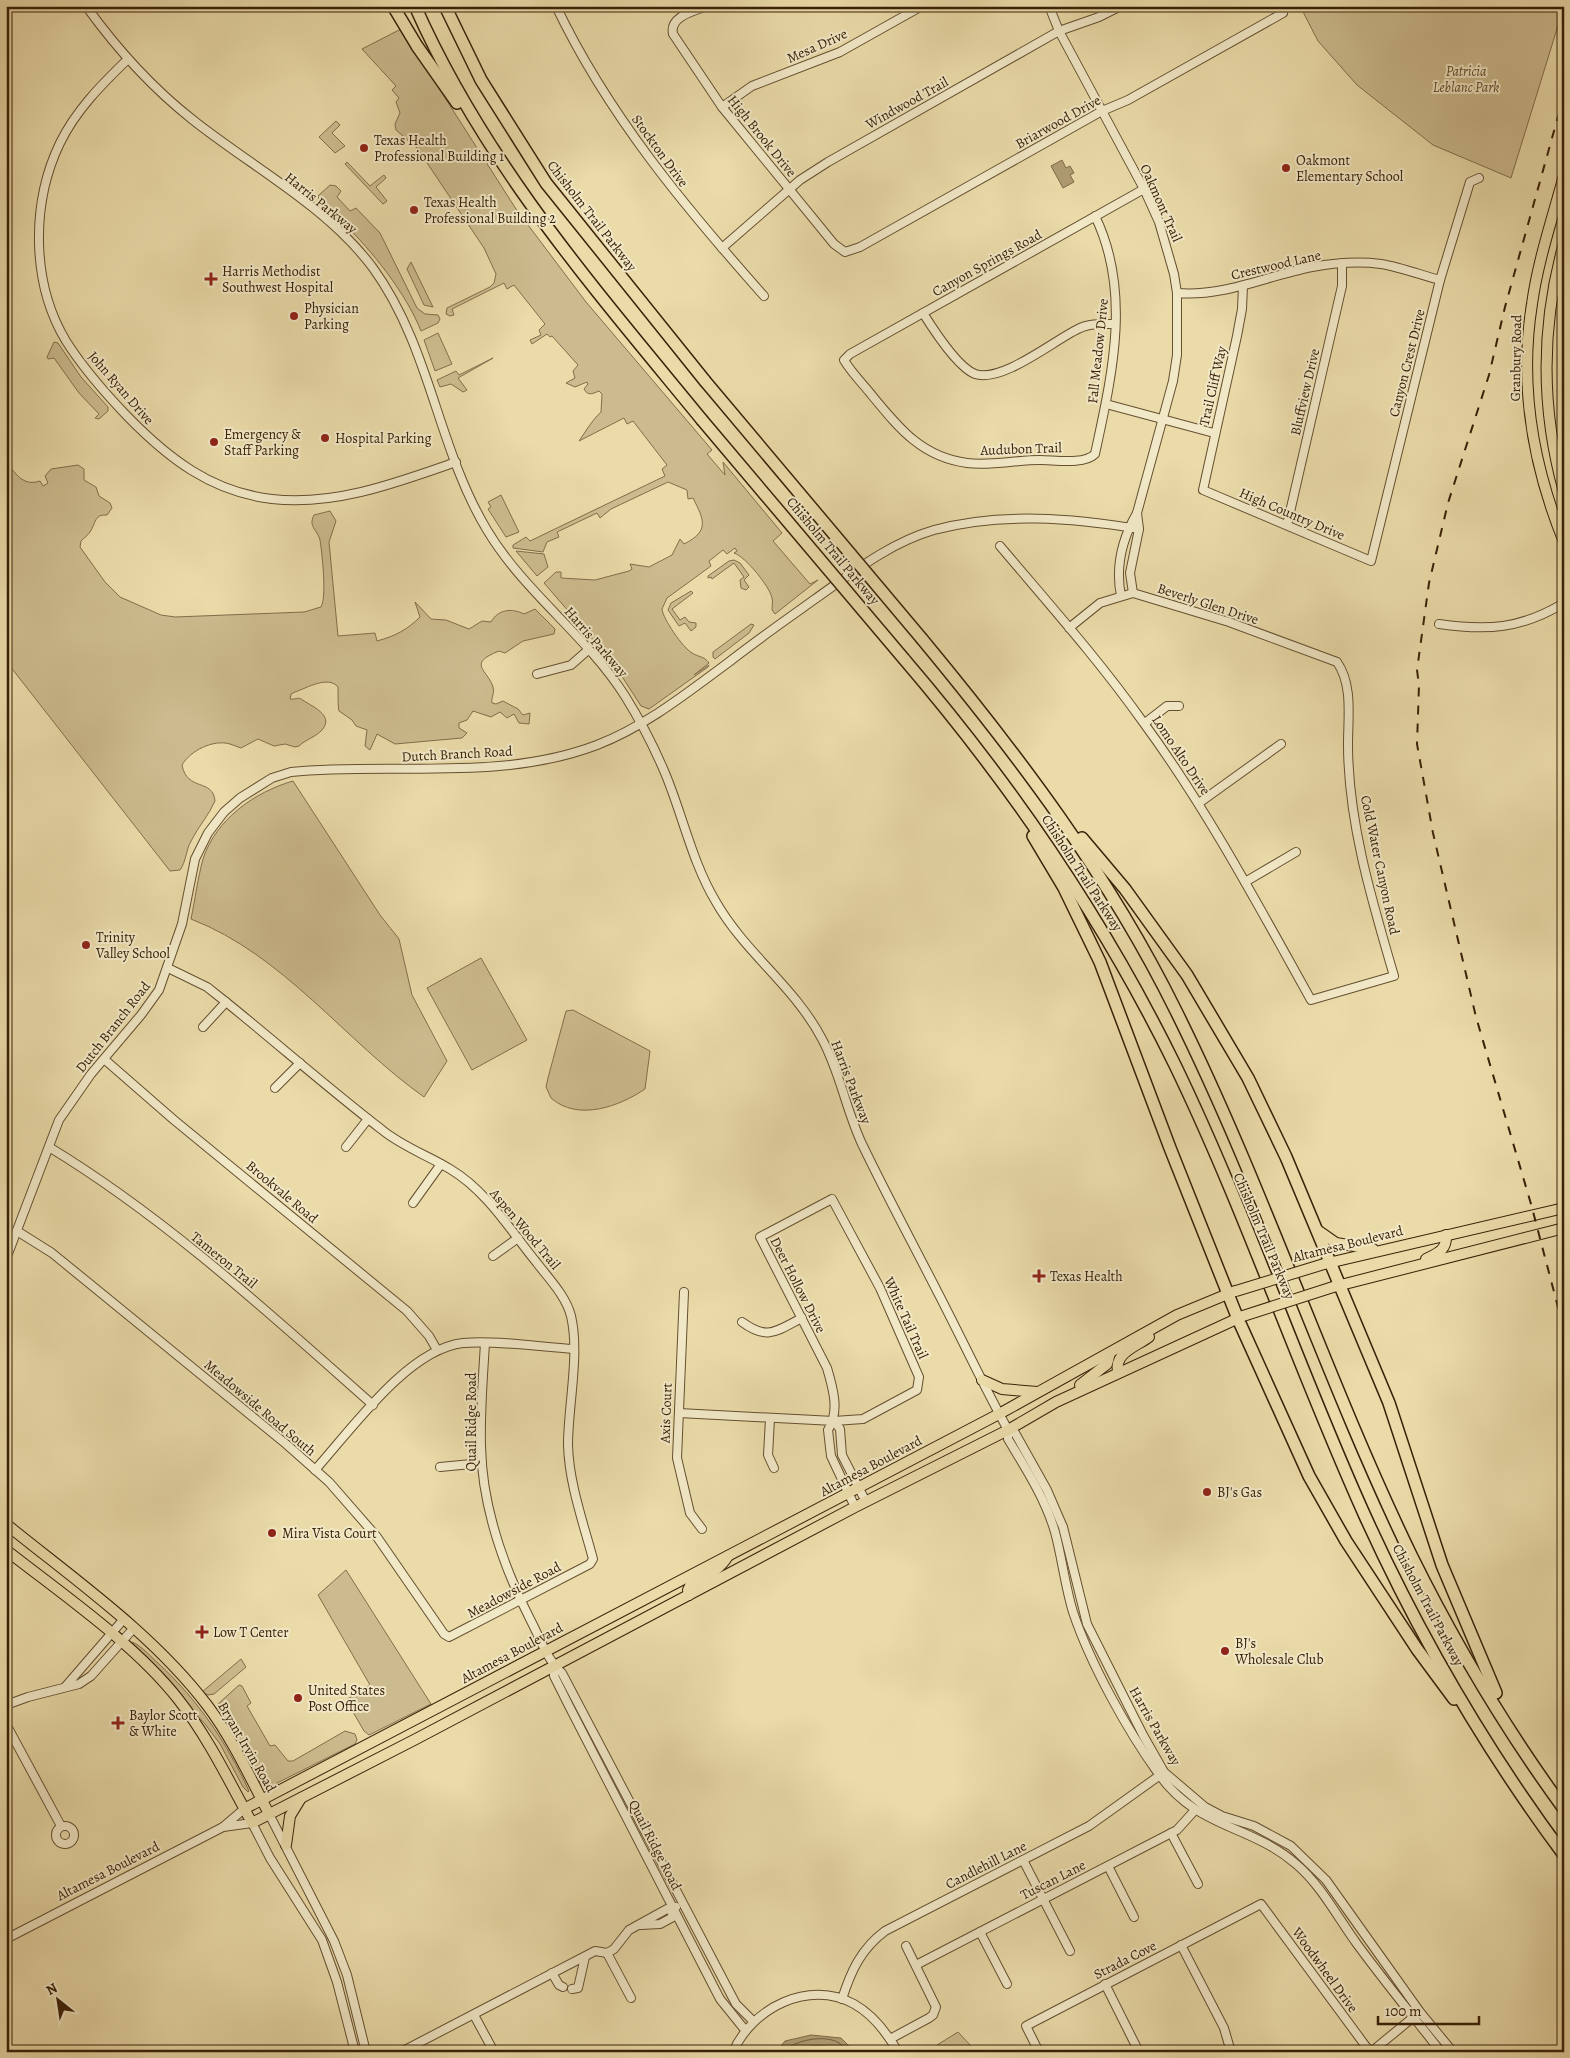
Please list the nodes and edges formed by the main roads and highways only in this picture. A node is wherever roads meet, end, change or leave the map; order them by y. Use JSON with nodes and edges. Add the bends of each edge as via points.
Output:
{"nodes":[{"id":1,"x":393,"y":6,"type":"edge"},
{"id":2,"x":415,"y":6,"type":"edge"},
{"id":3,"x":445,"y":6,"type":"edge"},
{"id":4,"x":451,"y":6,"type":"edge"},
{"id":5,"x":467,"y":52,"type":"junction"},
{"id":6,"x":495,"y":154,"type":"junction"},
{"id":7,"x":1564,"y":174,"type":"edge"},
{"id":8,"x":1564,"y":243,"type":"edge"},
{"id":9,"x":1537,"y":275,"type":"junction"},
{"id":10,"x":1554,"y":278,"type":"junction"},
{"id":11,"x":1550,"y":432,"type":"junction"},
{"id":12,"x":1533,"y":435,"type":"junction"},
{"id":13,"x":1564,"y":492,"type":"edge"},
{"id":14,"x":1564,"y":542,"type":"edge"},
{"id":15,"x":976,"y":746,"type":"junction"},
{"id":16,"x":1035,"y":781,"type":"junction"},
{"id":17,"x":1564,"y":1208,"type":"edge"},
{"id":18,"x":1564,"y":1228,"type":"edge"},
{"id":19,"x":1316,"y":1229,"type":"junction"},
{"id":20,"x":1446,"y":1235,"type":"junction"},
{"id":21,"x":1382,"y":1249,"type":"junction"},
{"id":22,"x":1327,"y":1263,"type":"junction"},
{"id":23,"x":1412,"y":1267,"type":"junction"},
{"id":24,"x":1337,"y":1286,"type":"junction"},
{"id":25,"x":1232,"y":1293,"type":"junction"},
{"id":26,"x":1177,"y":1315,"type":"junction"},
{"id":27,"x":1240,"y":1318,"type":"junction"},
{"id":28,"x":1110,"y":1353,"type":"junction"},
{"id":29,"x":1118,"y":1372,"type":"junction"},
{"id":30,"x":982,"y":1380,"type":"road end"},
{"id":31,"x":1038,"y":1392,"type":"junction"},
{"id":32,"x":1073,"y":1394,"type":"junction"},
{"id":33,"x":6,"y":1524,"type":"edge"},
{"id":34,"x":6,"y":1550,"type":"edge"},
{"id":35,"x":729,"y":1555,"type":"junction"},
{"id":36,"x":689,"y":1595,"type":"junction"},
{"id":37,"x":1516,"y":1738,"type":"junction"},
{"id":38,"x":1492,"y":1750,"type":"junction"},
{"id":39,"x":301,"y":1798,"type":"junction"},
{"id":40,"x":262,"y":1799,"type":"junction"},
{"id":41,"x":244,"y":1809,"type":"junction"},
{"id":42,"x":1564,"y":1809,"type":"edge"},
{"id":43,"x":269,"y":1814,"type":"junction"},
{"id":44,"x":286,"y":1845,"type":"road end"},
{"id":45,"x":1564,"y":1854,"type":"edge"}],
"edges":[{"from":1,"to":6,"type":"highway","via":[[422,53]]},
{"from":2,"to":6,"type":"highway","name":"Chisholm Trail Parkway","via":[[441,62]]},
{"from":3,"to":5,"type":"highway","name":"Chisholm Trail Parkway"},
{"from":4,"to":5,"type":"highway"},
{"from":5,"to":16,"type":"highway","name":"Chisholm Trail Parkway","bridge":true,"via":[[496,106],[546,183],[705,380],[922,638]]},
{"from":6,"to":15,"type":"highway","name":"Chisholm Trail Parkway","bridge":true,"via":[[556,240],[702,420]]},
{"from":7,"to":9,"type":"main road","name":"Granbury Road"},
{"from":8,"to":10,"type":"main road"},
{"from":9,"to":10,"type":"main road"},
{"from":9,"to":12,"type":"main road","name":"Granbury Road","via":[[1527,378]]},
{"from":10,"to":11,"type":"main road","via":[[1546,356]]},
{"from":11,"to":12,"type":"main road"},
{"from":11,"to":13,"type":"main road"},
{"from":12,"to":14,"type":"main road","name":"Granbury Road","via":[[1543,486]]},
{"from":15,"to":25,"type":"highway","via":[[1064,888],[1095,950]]},
{"from":15,"to":38,"type":"highway","name":"Chisholm Trail Parkway","via":[[1072,880],[1158,1032],[1202,1126],[1367,1520],[1416,1617]]},
{"from":16,"to":19,"type":"highway","via":[[1125,889],[1203,999],[1248,1078]]},
{"from":16,"to":37,"type":"highway","name":"Chisholm Trail Parkway","via":[[1110,893],[1174,1006],[1411,1554],[1454,1635]]},
{"from":17,"to":20,"type":"main road","name":"Altamesa Boulevard"},
{"from":18,"to":23,"type":"main road","name":"Altamesa Boulevard"},
{"from":19,"to":21,"type":"main road","via":[[1336,1243]]},
{"from":19,"to":22,"type":"highway"},
{"from":20,"to":21,"type":"main road","name":"Altamesa Boulevard"},
{"from":20,"to":23,"type":"main road","via":[[1442,1250]]},
{"from":21,"to":22,"type":"main road","name":"Altamesa Boulevard"},
{"from":22,"to":24,"type":"highway"},
{"from":22,"to":25,"type":"main road","name":"Altamesa Boulevard","bridge":true},
{"from":23,"to":24,"type":"main road","name":"Altamesa Boulevard"},
{"from":24,"to":27,"type":"main road","name":"Altamesa Boulevard","bridge":true},
{"from":24,"to":37,"type":"highway","via":[[1397,1424],[1452,1592]]},
{"from":25,"to":26,"type":"main road","name":"Altamesa Boulevard"},
{"from":25,"to":27,"type":"highway"},
{"from":26,"to":28,"type":"main road","name":"Altamesa Boulevard"},
{"from":26,"to":29,"type":"main road","via":[[1120,1357],[1116,1364]]},
{"from":27,"to":29,"type":"main road","name":"Altamesa Boulevard"},
{"from":27,"to":38,"type":"highway","via":[[1309,1476],[1346,1541],[1417,1649]]},
{"from":28,"to":31,"type":"main road","name":"Altamesa Boulevard"},
{"from":28,"to":32,"type":"main road","via":[[1108,1364]]},
{"from":29,"to":32,"type":"main road","name":"Altamesa Boulevard"},
{"from":30,"to":31,"type":"main road","via":[[1002,1390]]},
{"from":31,"to":35,"type":"main road","name":"Altamesa Boulevard"},
{"from":32,"to":36,"type":"main road","name":"Altamesa Boulevard"},
{"from":33,"to":40,"type":"main road","name":"Bryant Irvin Road","via":[[123,1620],[178,1671],[207,1705]]},
{"from":34,"to":41,"type":"main road","via":[[121,1642],[153,1672],[185,1707],[221,1764]]},
{"from":35,"to":36,"type":"main road","via":[[723,1566],[690,1586]]},
{"from":35,"to":40,"type":"main road","name":"Altamesa Boulevard"},
{"from":36,"to":39,"type":"main road","name":"Altamesa Boulevard"},
{"from":37,"to":42,"type":"highway","name":"Chisholm Trail Parkway"},
{"from":38,"to":45,"type":"highway","name":"Chisholm Trail Parkway"},
{"from":39,"to":43,"type":"main road","name":"Altamesa Boulevard"},
{"from":39,"to":44,"type":"main road","via":[[290,1816]]},
{"from":40,"to":41,"type":"main road","name":"Altamesa Boulevard"},
{"from":40,"to":43,"type":"main road","name":"Bryant Irvin Road"},
{"from":41,"to":43,"type":"main road","name":"Altamesa Boulevard","via":[[252,1823]]}]}
